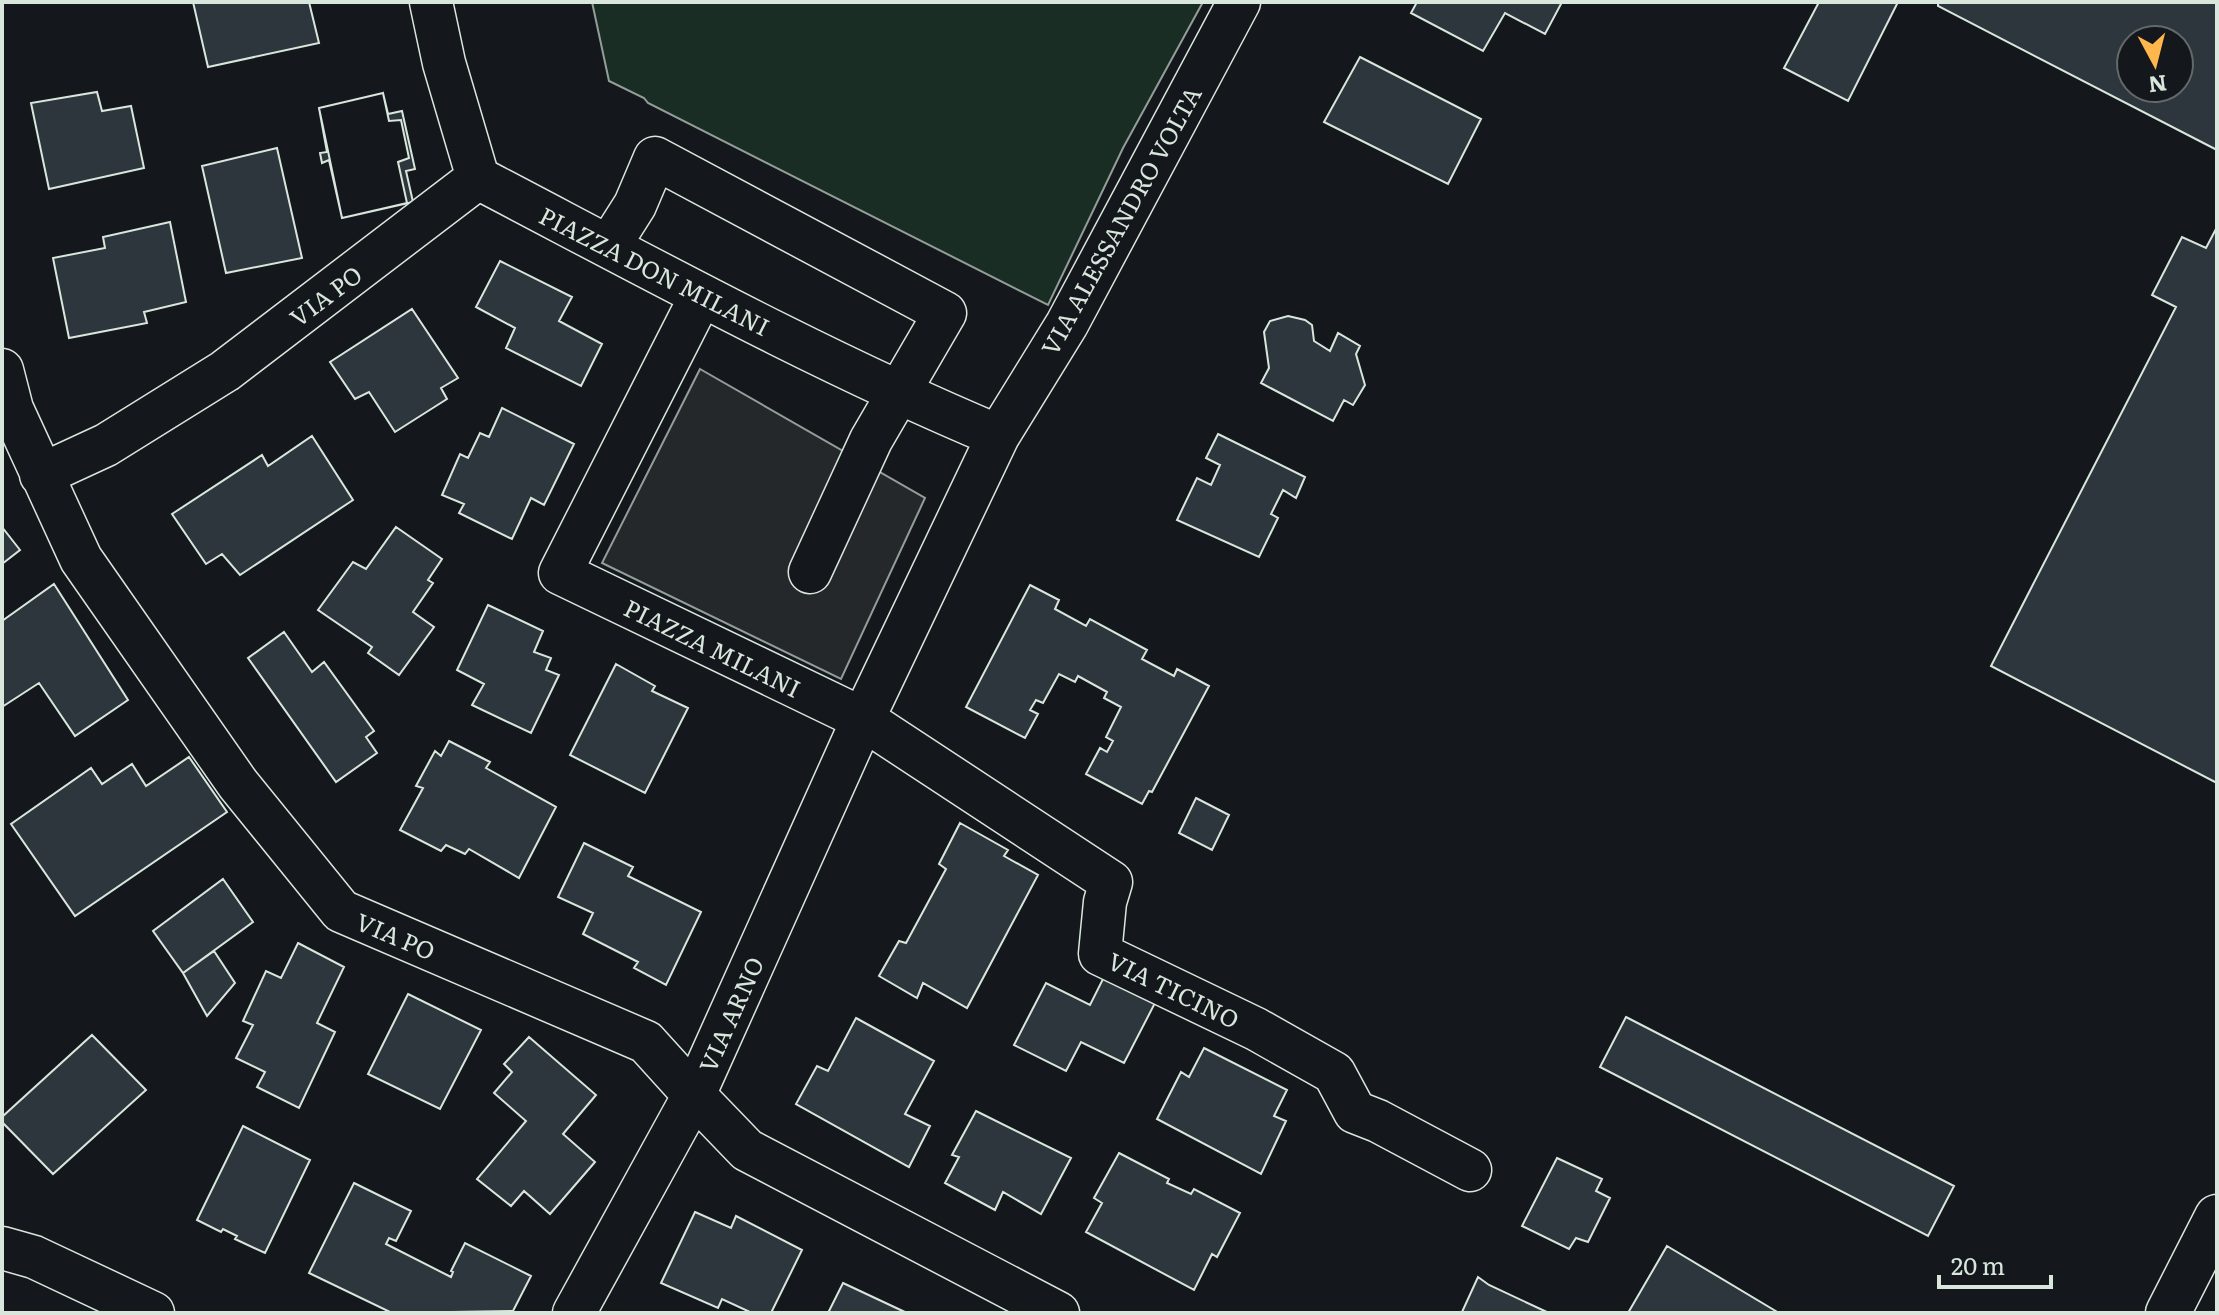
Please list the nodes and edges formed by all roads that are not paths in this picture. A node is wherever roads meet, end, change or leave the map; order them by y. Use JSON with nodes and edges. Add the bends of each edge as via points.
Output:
{"nodes":[{"id":1,"x":431,"y":2,"type":"edge"},
{"id":2,"x":1239,"y":2,"type":"edge"},
{"id":3,"x":478,"y":178,"type":"junction"},
{"id":4,"x":609,"y":246,"type":"junction"},
{"id":5,"x":701,"y":296,"type":"junction"},
{"id":6,"x":2,"y":370,"type":"edge"},
{"id":7,"x":897,"y":393,"type":"junction"},
{"id":8,"x":998,"y":436,"type":"junction"},
{"id":9,"x":41,"y":475,"type":"junction"},
{"id":10,"x":810,"y":572,"type":"dead end"},
{"id":11,"x":863,"y":719,"type":"junction"},
{"id":12,"x":694,"y":1095,"type":"junction"},
{"id":13,"x":1470,"y":1170,"type":"dead end"},
{"id":14,"x":2217,"y":1217,"type":"edge"},
{"id":15,"x":2,"y":1248,"type":"edge"},
{"id":16,"x":153,"y":1313,"type":"edge"},
{"id":17,"x":574,"y":1313,"type":"edge"},
{"id":18,"x":1058,"y":1313,"type":"edge"},
{"id":19,"x":2168,"y":1313,"type":"edge"}],
"edges":[{"from":1,"to":3,"type":"street"},
{"from":2,"to":8,"type":"street","name":"VIA ALESSANDRO VOLTA","via":[[1067,324]]},
{"from":3,"to":4,"type":"street","name":"PIAZZA DON MILANI"},
{"from":3,"to":9,"type":"street","name":"VIA PO","via":[[225,371],[106,445]]},
{"from":4,"to":5,"type":"street","name":"PIAZZA DON MILANI"},
{"from":4,"to":7,"type":"street","via":[[635,205],[655,158],[945,313]]},
{"from":5,"to":7,"type":"street","name":"PIAZZA DON MILANI"},
{"from":5,"to":11,"type":"street","name":"PIAZZA MILANI","via":[[560,573]]},
{"from":6,"to":9,"type":"street","name":"VIA PO","via":[[12,409]]},
{"from":7,"to":8,"type":"street","name":"PIAZZA DON MILANI"},
{"from":7,"to":10,"type":"street"},
{"from":8,"to":11,"type":"street"},
{"from":9,"to":12,"type":"street","name":"VIA PO","via":[[81,559],[238,784],[341,911],[646,1042]]},
{"from":11,"to":12,"type":"street","name":"VIA ARNO"},
{"from":11,"to":13,"type":"street","name":"VIA TICINO","via":[[1111,882],[1100,954],[1334,1073],[1355,1112]]},
{"from":12,"to":17,"type":"street"},
{"from":12,"to":18,"type":"street","name":"VIA ARNO","via":[[747,1150]]},
{"from":14,"to":19,"type":"main road"},
{"from":15,"to":16,"type":"street","via":[[34,1257]]}]}
